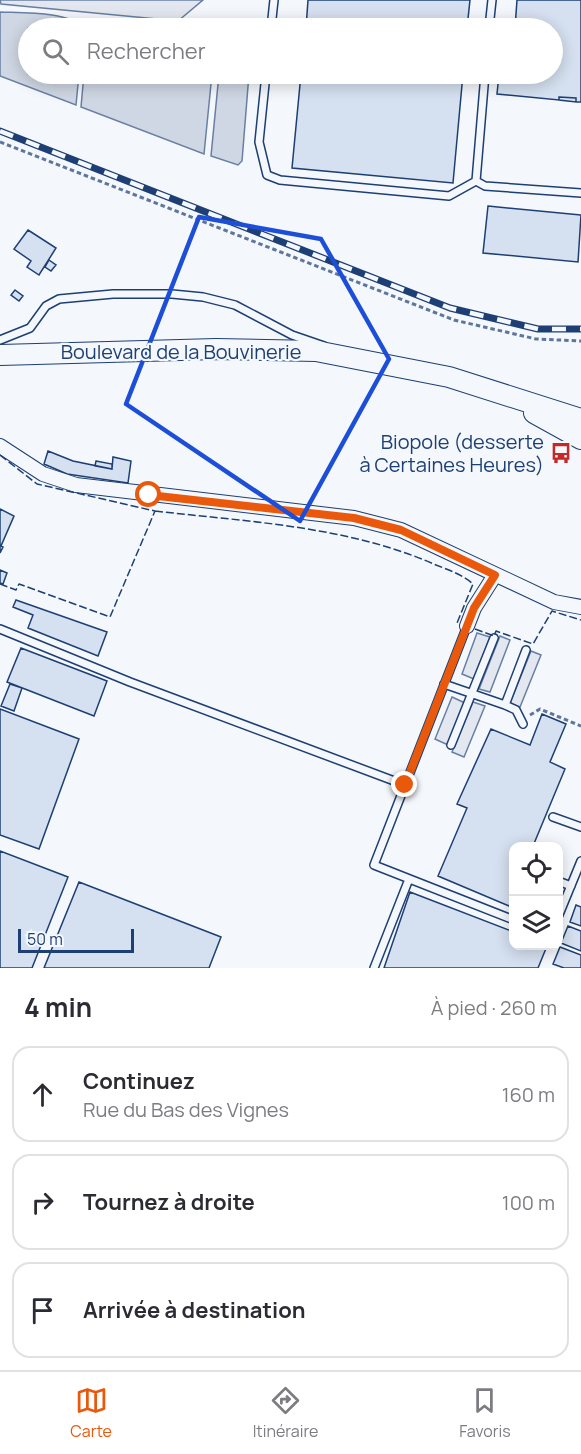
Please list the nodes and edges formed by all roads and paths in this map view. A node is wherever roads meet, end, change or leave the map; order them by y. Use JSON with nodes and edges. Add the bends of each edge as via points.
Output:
{"nodes":[{"id":1,"x":274,"y":0,"type":"edge"},
{"id":2,"x":492,"y":0,"type":"edge"},
{"id":3,"x":272,"y":18,"type":"edge"},
{"id":4,"x":490,"y":18,"type":"edge"},
{"id":5,"x":265,"y":84,"type":"edge"},
{"id":6,"x":484,"y":84,"type":"edge"},
{"id":7,"x":0,"y":142,"type":"edge"},
{"id":8,"x":476,"y":181,"type":"junction"},
{"id":9,"x":581,"y":193,"type":"edge"},
{"id":10,"x":0,"y":340,"type":"edge"},
{"id":11,"x":581,"y":341,"type":"edge"},
{"id":12,"x":0,"y":355,"type":"edge"},
{"id":13,"x":345,"y":357,"type":"junction"},
{"id":14,"x":501,"y":394,"type":"junction"},
{"id":15,"x":581,"y":419,"type":"edge"},
{"id":16,"x":581,"y":439,"type":"edge"},
{"id":17,"x":0,"y":446,"type":"edge"},
{"id":18,"x":495,"y":575,"type":"junction"},
{"id":19,"x":581,"y":607,"type":"edge"},
{"id":20,"x":467,"y":626,"type":"joint"},
{"id":21,"x":0,"y":629,"type":"edge"},
{"id":22,"x":494,"y":638,"type":"dead end"},
{"id":23,"x":526,"y":650,"type":"dead end"},
{"id":24,"x":444,"y":684,"type":"junction"},
{"id":25,"x":472,"y":693,"type":"junction"},
{"id":26,"x":505,"y":705,"type":"junction"},
{"id":27,"x":529,"y":716,"type":"dead end"},
{"id":28,"x":523,"y":724,"type":"dead end"},
{"id":29,"x":581,"y":726,"type":"edge"},
{"id":30,"x":452,"y":745,"type":"dead end"},
{"id":31,"x":405,"y":785,"type":"junction"},
{"id":32,"x":553,"y":817,"type":"dead end"},
{"id":33,"x":581,"y":827,"type":"edge"},
{"id":34,"x":581,"y":861,"type":"edge"},
{"id":35,"x":409,"y":879,"type":"junction"},
{"id":36,"x":563,"y":883,"type":"edge"},
{"id":37,"x":571,"y":886,"type":"junction"},
{"id":38,"x":563,"y":905,"type":"edge"},
{"id":39,"x":509,"y":918,"type":"edge"},
{"id":40,"x":374,"y":968,"type":"edge"}],
"edges":[{"from":1,"to":3,"type":"lane"},
{"from":2,"to":4,"type":"lane"},
{"from":5,"to":8,"type":"lane","via":[[259,142],[267,175],[292,181],[448,196]]},
{"from":6,"to":8,"type":"lane"},
{"from":7,"to":11,"type":"path","via":[[454,320],[536,339]]},
{"from":8,"to":9,"type":"lane","via":[[485,186]]},
{"from":10,"to":13,"type":"lane","via":[[30,328],[46,306],[59,299],[172,294],[235,305]]},
{"from":12,"to":13,"type":"street","name":"Boulevard de la Bouvinerie","via":[[216,349],[316,351]]},
{"from":13,"to":14,"type":"street","name":"Boulevard de la Bouvinerie","via":[[449,377]]},
{"from":14,"to":15,"type":"street","name":"Boulevard de la Bouvinerie"},
{"from":14,"to":16,"type":"street","name":"Boulevard de la Bouvinerie"},
{"from":17,"to":18,"type":"street","via":[[42,474],[76,485],[354,518],[401,530]]},
{"from":18,"to":19,"type":"street","via":[[554,602]]},
{"from":18,"to":20,"type":"street"},
{"from":20,"to":24,"type":"lane"},
{"from":21,"to":31,"type":"lane"},
{"from":22,"to":25,"type":"lane"},
{"from":23,"to":26,"type":"lane"},
{"from":24,"to":25,"type":"lane"},
{"from":24,"to":31,"type":"lane"},
{"from":25,"to":26,"type":"lane"},
{"from":25,"to":30,"type":"lane"},
{"from":26,"to":28,"type":"lane","via":[[516,710]]},
{"from":27,"to":29,"type":"path","via":[[540,709]]},
{"from":31,"to":35,"type":"lane","via":[[374,865]]},
{"from":32,"to":33,"type":"lane"},
{"from":34,"to":37,"type":"lane"},
{"from":35,"to":39,"type":"lane"},
{"from":35,"to":40,"type":"lane"},
{"from":36,"to":37,"type":"lane"},
{"from":37,"to":38,"type":"lane"}]}
